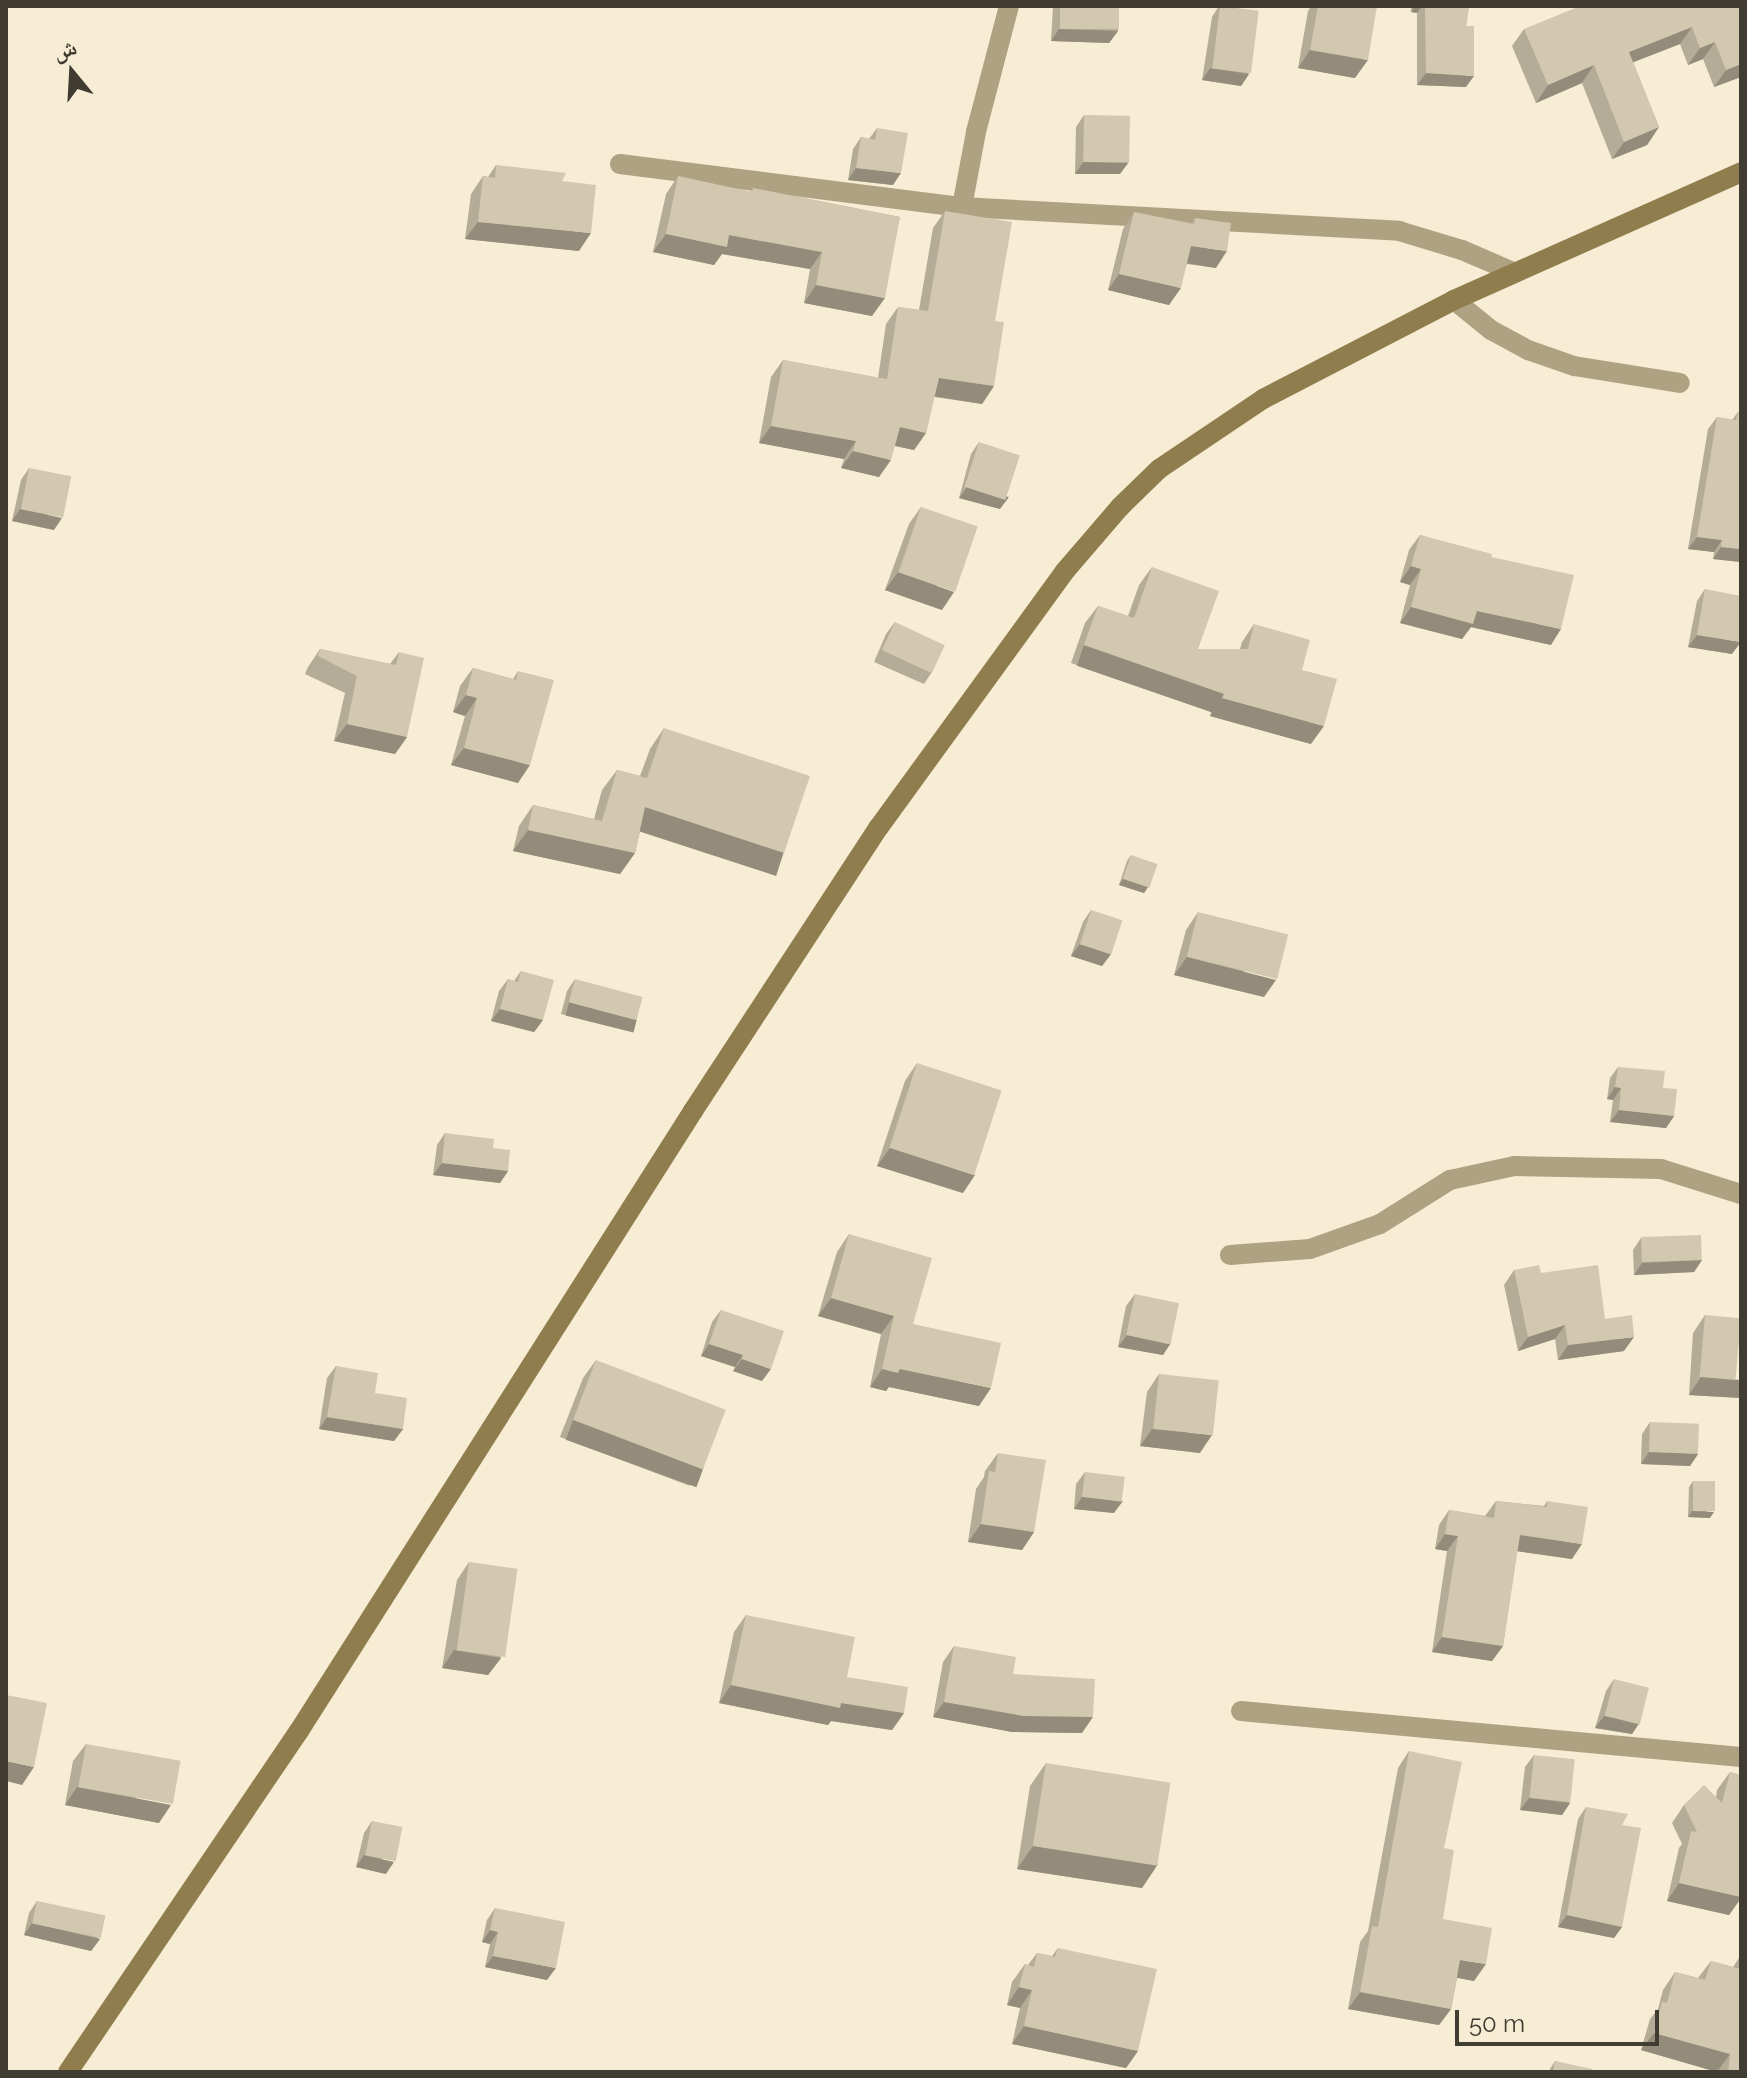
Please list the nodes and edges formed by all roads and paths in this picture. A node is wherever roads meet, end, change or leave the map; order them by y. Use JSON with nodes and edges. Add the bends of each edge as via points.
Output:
{"nodes":[{"id":1,"x":1009,"y":6,"type":"edge"},
{"id":2,"x":620,"y":164,"type":"dead end"},
{"id":3,"x":1741,"y":172,"type":"edge"},
{"id":4,"x":962,"y":207,"type":"junction"},
{"id":5,"x":1513,"y":272,"type":"junction"},
{"id":6,"x":1454,"y":300,"type":"junction"},
{"id":7,"x":1680,"y":383,"type":"dead end"},
{"id":8,"x":1741,"y":1194,"type":"edge"},
{"id":9,"x":1230,"y":1255,"type":"dead end"},
{"id":10,"x":1241,"y":1711,"type":"dead end"},
{"id":11,"x":1741,"y":1757,"type":"edge"},
{"id":12,"x":68,"y":2072,"type":"edge"}],
"edges":[{"from":1,"to":4,"type":"street"},
{"from":2,"to":4,"type":"street"},
{"from":3,"to":5,"type":"street"},
{"from":4,"to":5,"type":"street","via":[[1399,231]]},
{"from":5,"to":6,"type":"street"},
{"from":6,"to":7,"type":"street","via":[[1491,330],[1528,350],[1574,366]]},
{"from":6,"to":12,"type":"street","via":[[1211,431],[1159,469],[1065,571],[879,827],[291,1744]]},
{"from":8,"to":9,"type":"street","via":[[1661,1169],[1514,1166],[1450,1180],[1380,1224],[1310,1249]]},
{"from":10,"to":11,"type":"street"}]}
